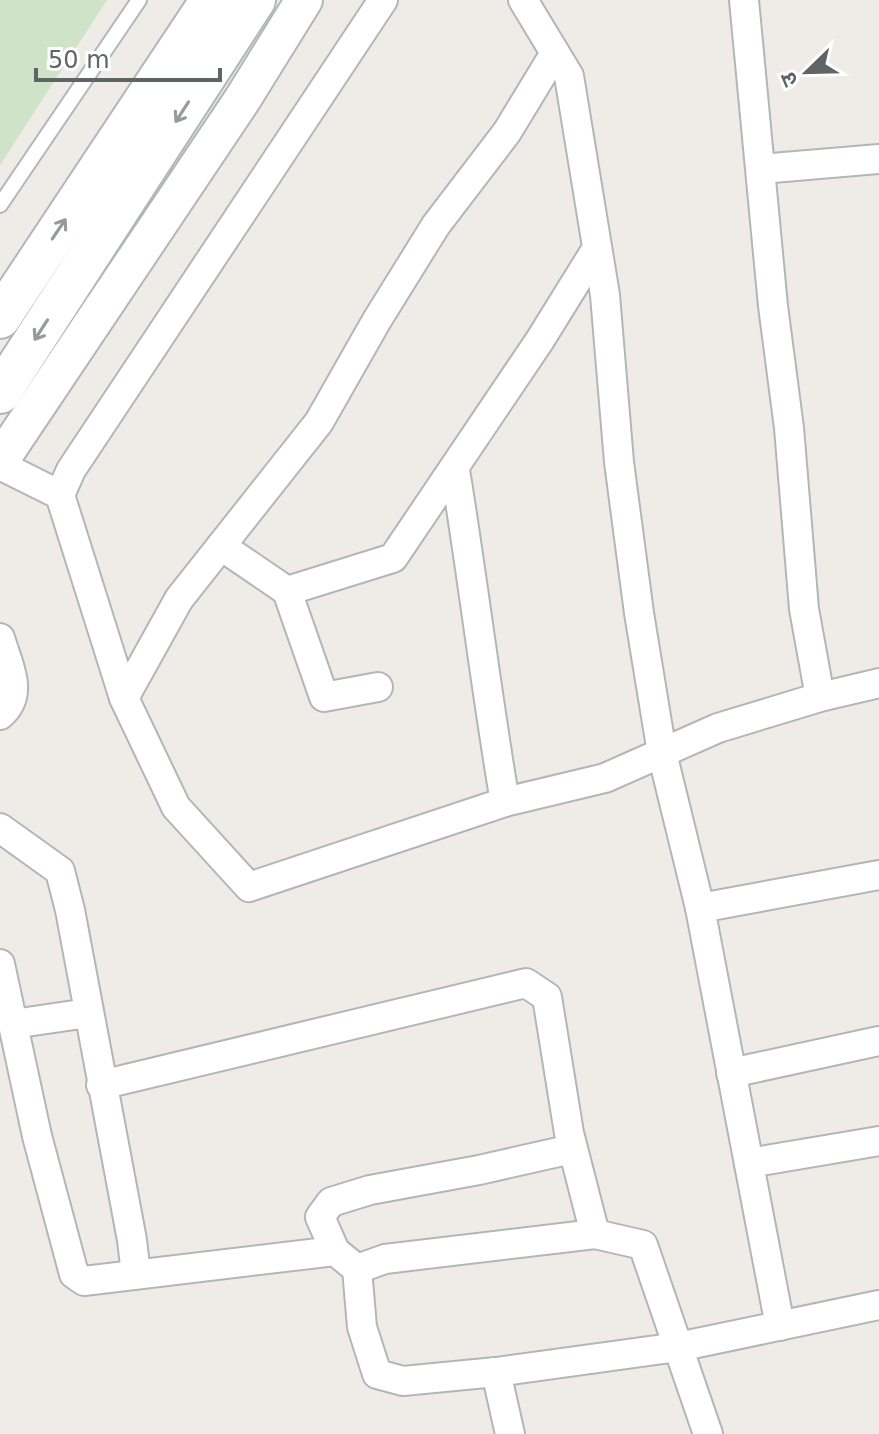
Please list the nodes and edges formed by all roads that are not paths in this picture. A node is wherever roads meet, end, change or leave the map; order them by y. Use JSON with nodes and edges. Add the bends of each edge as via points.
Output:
{"nodes":[{"id":1,"x":139,"y":0,"type":"edge"},
{"id":2,"x":211,"y":0,"type":"edge"},
{"id":3,"x":255,"y":0,"type":"edge"},
{"id":4,"x":304,"y":0,"type":"edge"},
{"id":5,"x":383,"y":0,"type":"edge"},
{"id":6,"x":523,"y":0,"type":"edge"},
{"id":7,"x":744,"y":0,"type":"edge"},
{"id":8,"x":555,"y":53,"type":"junction"},
{"id":9,"x":879,"y":159,"type":"edge"},
{"id":10,"x":761,"y":169,"type":"junction"},
{"id":11,"x":0,"y":205,"type":"edge"},
{"id":12,"x":597,"y":248,"type":"junction"},
{"id":13,"x":0,"y":318,"type":"edge"},
{"id":14,"x":0,"y":393,"type":"edge"},
{"id":15,"x":0,"y":463,"type":"edge"},
{"id":16,"x":455,"y":470,"type":"junction"},
{"id":17,"x":60,"y":495,"type":"junction"},
{"id":18,"x":221,"y":546,"type":"junction"},
{"id":19,"x":287,"y":591,"type":"junction"},
{"id":20,"x":0,"y":638,"type":"edge"},
{"id":21,"x":879,"y":683,"type":"edge"},
{"id":22,"x":378,"y":687,"type":"dead end"},
{"id":23,"x":820,"y":697,"type":"junction"},
{"id":24,"x":124,"y":698,"type":"junction"},
{"id":25,"x":0,"y":715,"type":"edge"},
{"id":26,"x":662,"y":753,"type":"junction"},
{"id":27,"x":505,"y":802,"type":"junction"},
{"id":28,"x":0,"y":828,"type":"edge"},
{"id":29,"x":879,"y":875,"type":"edge"},
{"id":30,"x":700,"y":908,"type":"junction"},
{"id":31,"x":0,"y":964,"type":"edge"},
{"id":32,"x":88,"y":1013,"type":"junction"},
{"id":33,"x":13,"y":1024,"type":"junction"},
{"id":34,"x":879,"y":1041,"type":"edge"},
{"id":35,"x":731,"y":1073,"type":"junction"},
{"id":36,"x":101,"y":1085,"type":"junction"},
{"id":37,"x":879,"y":1141,"type":"edge"},
{"id":38,"x":572,"y":1149,"type":"junction"},
{"id":39,"x":749,"y":1163,"type":"junction"},
{"id":40,"x":595,"y":1234,"type":"junction"},
{"id":41,"x":346,"y":1260,"type":"junction"},
{"id":42,"x":136,"y":1274,"type":"junction"},
{"id":43,"x":879,"y":1305,"type":"edge"},
{"id":44,"x":780,"y":1326,"type":"junction"},
{"id":45,"x":678,"y":1347,"type":"junction"},
{"id":46,"x":496,"y":1372,"type":"junction"},
{"id":47,"x":510,"y":1434,"type":"edge"},
{"id":48,"x":708,"y":1434,"type":"edge"}],
"edges":[{"from":1,"to":11,"type":"lane"},
{"from":13,"to":2,"type":"main road","one_way":true},
{"from":3,"to":14,"type":"main road","one_way":true},
{"from":4,"to":15,"type":"street"},
{"from":5,"to":17,"type":"street","via":[[71,470]]},
{"from":6,"to":8,"type":"street"},
{"from":7,"to":10,"type":"street"},
{"from":8,"to":12,"type":"street","via":[[569,76]]},
{"from":8,"to":18,"type":"street","via":[[507,132],[436,225],[319,422]]},
{"from":9,"to":10,"type":"street"},
{"from":10,"to":23,"type":"street","via":[[804,609]]},
{"from":12,"to":16,"type":"street"},
{"from":12,"to":26,"type":"street","via":[[625,508]]},
{"from":15,"to":17,"type":"street"},
{"from":16,"to":19,"type":"street","via":[[393,558]]},
{"from":16,"to":27,"type":"street"},
{"from":17,"to":24,"type":"street"},
{"from":18,"to":19,"type":"street"},
{"from":18,"to":24,"type":"street","via":[[179,599]]},
{"from":19,"to":22,"type":"street","via":[[324,697]]},
{"from":20,"to":25,"type":"street","via":[[14,691],[11,706]]},
{"from":21,"to":23,"type":"street"},
{"from":23,"to":26,"type":"street","via":[[718,728]]},
{"from":24,"to":27,"type":"street","via":[[176,807],[249,887]]},
{"from":26,"to":27,"type":"street","via":[[605,778]]},
{"from":26,"to":30,"type":"street"},
{"from":28,"to":32,"type":"street","via":[[60,871]]},
{"from":29,"to":30,"type":"street"},
{"from":30,"to":35,"type":"street"},
{"from":31,"to":33,"type":"street"},
{"from":32,"to":33,"type":"street"},
{"from":32,"to":36,"type":"street"},
{"from":33,"to":42,"type":"street","via":[[74,1274],[84,1281]]},
{"from":34,"to":35,"type":"street"},
{"from":35,"to":39,"type":"street"},
{"from":36,"to":38,"type":"street","via":[[526,983],[547,997]]},
{"from":36,"to":42,"type":"street"},
{"from":37,"to":39,"type":"street"},
{"from":38,"to":40,"type":"street"},
{"from":38,"to":41,"type":"street","via":[[331,1202],[320,1217]]},
{"from":39,"to":44,"type":"street"},
{"from":40,"to":41,"type":"street"},
{"from":40,"to":45,"type":"street","via":[[643,1245]]},
{"from":41,"to":42,"type":"street"},
{"from":41,"to":46,"type":"street","via":[[377,1374],[403,1381]]},
{"from":43,"to":44,"type":"street"},
{"from":44,"to":45,"type":"street"},
{"from":45,"to":46,"type":"street"},
{"from":45,"to":48,"type":"street"},
{"from":46,"to":47,"type":"street"}]}
